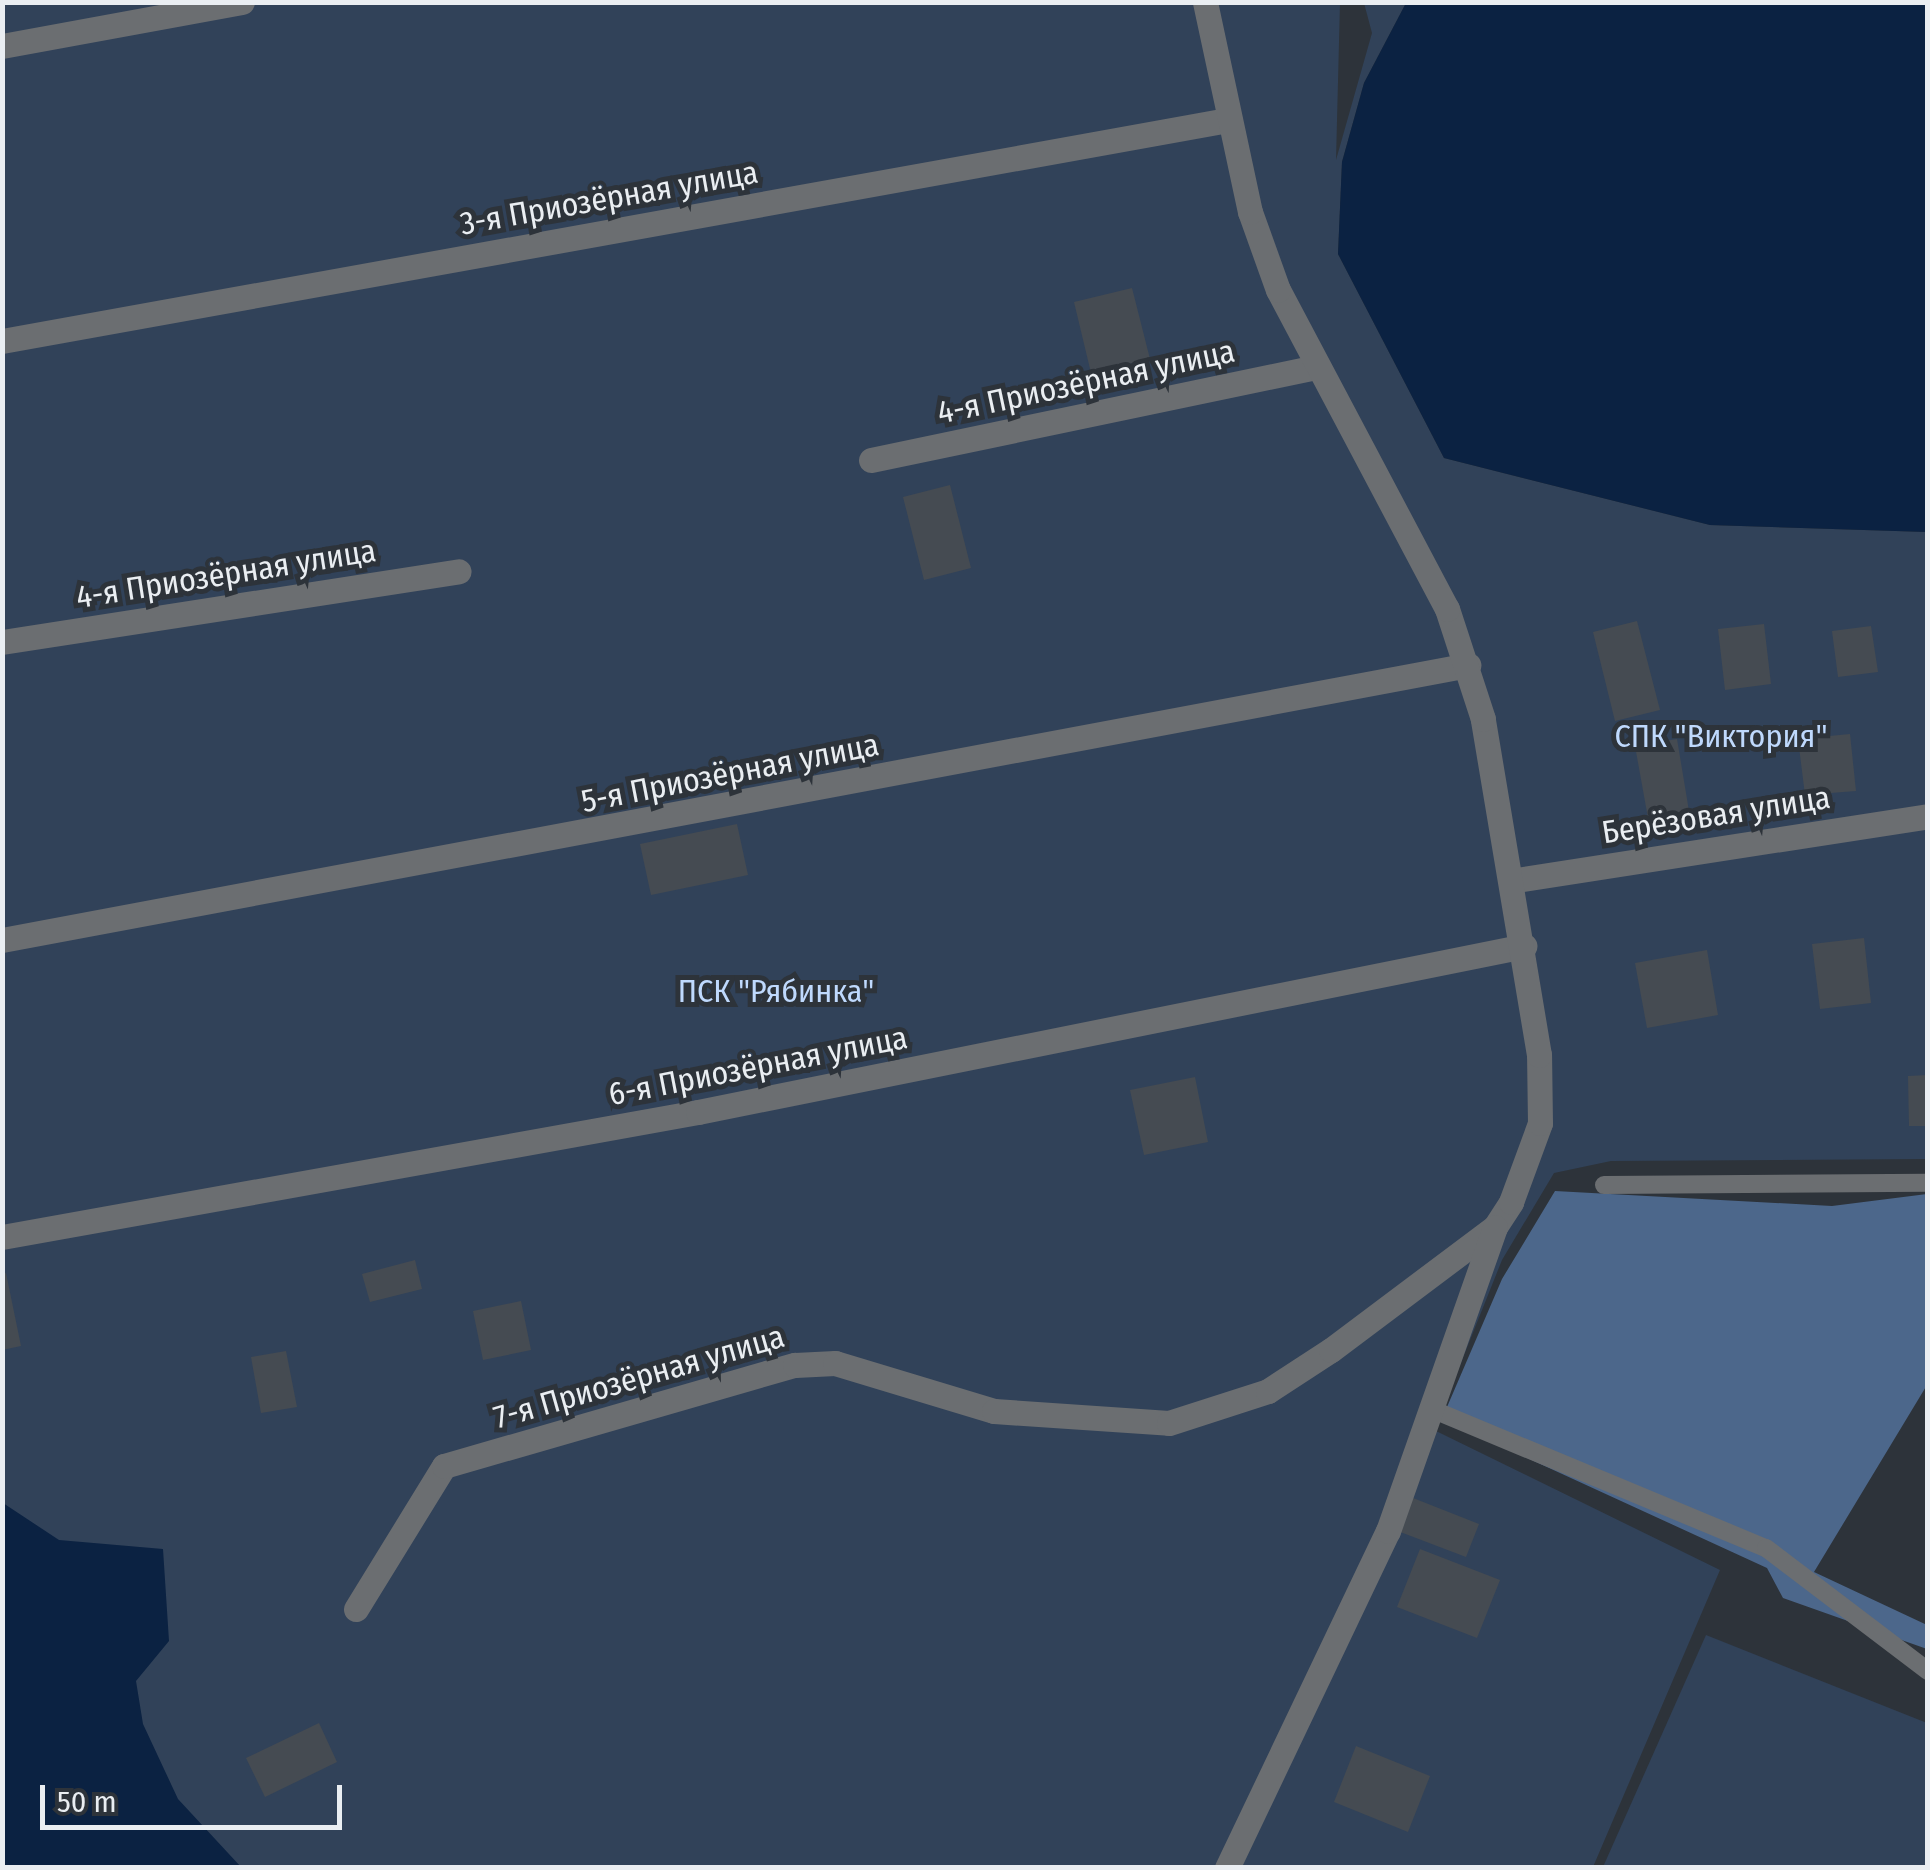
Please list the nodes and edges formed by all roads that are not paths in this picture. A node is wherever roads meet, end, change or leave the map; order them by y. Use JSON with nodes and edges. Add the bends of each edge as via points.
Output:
{"nodes":[{"id":1,"x":242,"y":2,"type":"edge"},
{"id":2,"x":1205,"y":2,"type":"edge"},
{"id":3,"x":2,"y":46,"type":"edge"},
{"id":4,"x":1228,"y":120,"type":"junction"},
{"id":5,"x":2,"y":341,"type":"edge"},
{"id":6,"x":1313,"y":368,"type":"junction"},
{"id":7,"x":872,"y":460,"type":"dead end"},
{"id":8,"x":458,"y":570,"type":"dead end"},
{"id":9,"x":2,"y":642,"type":"edge"},
{"id":10,"x":1468,"y":665,"type":"junction"},
{"id":11,"x":1928,"y":816,"type":"edge"},
{"id":12,"x":1516,"y":880,"type":"junction"},
{"id":13,"x":2,"y":940,"type":"edge"},
{"id":14,"x":1524,"y":946,"type":"junction"},
{"id":15,"x":1928,"y":1184,"type":"edge"},
{"id":16,"x":1604,"y":1185,"type":"dead end"},
{"id":17,"x":1495,"y":1227,"type":"junction"},
{"id":18,"x":2,"y":1237,"type":"edge"},
{"id":19,"x":1429,"y":1408,"type":"junction"},
{"id":20,"x":356,"y":1609,"type":"dead end"},
{"id":21,"x":1928,"y":1671,"type":"edge"},
{"id":22,"x":1226,"y":1868,"type":"edge"}],
"edges":[{"from":1,"to":3,"type":"street"},
{"from":2,"to":4,"type":"street","name":"7-я Приозёрная улица"},
{"from":4,"to":5,"type":"street","name":"3-я Приозёрная улица"},
{"from":4,"to":6,"type":"street","name":"7-я Приозёрная улица","via":[[1250,212]]},
{"from":6,"to":7,"type":"street","name":"4-я Приозёрная улица"},
{"from":6,"to":10,"type":"street","name":"7-я Приозёрная улица","via":[[1403,517]]},
{"from":8,"to":9,"type":"street","name":"4-я Приозёрная улица"},
{"from":10,"to":12,"type":"street","name":"7-я Приозёрная улица"},
{"from":10,"to":13,"type":"street","name":"5-я Приозёрная улица"},
{"from":11,"to":12,"type":"street","name":"Берёзовая улица"},
{"from":12,"to":14,"type":"street","name":"7-я Приозёрная улица"},
{"from":14,"to":17,"type":"street","name":"7-я Приозёрная улица","via":[[1540,1123],[1530,1166]]},
{"from":14,"to":18,"type":"street","name":"6-я Приозёрная улица","via":[[698,1112]]},
{"from":15,"to":16,"type":"lane"},
{"from":17,"to":19,"type":"street","name":"7-я Приозёрная улица"},
{"from":17,"to":20,"type":"street","name":"7-я Приозёрная улица","via":[[1268,1390],[1169,1423],[994,1411],[834,1362],[795,1364],[444,1466]]},
{"from":19,"to":21,"type":"lane","via":[[1766,1548]]},
{"from":19,"to":22,"type":"street","name":"7-я Приозёрная улица","via":[[1388,1531]]}]}
